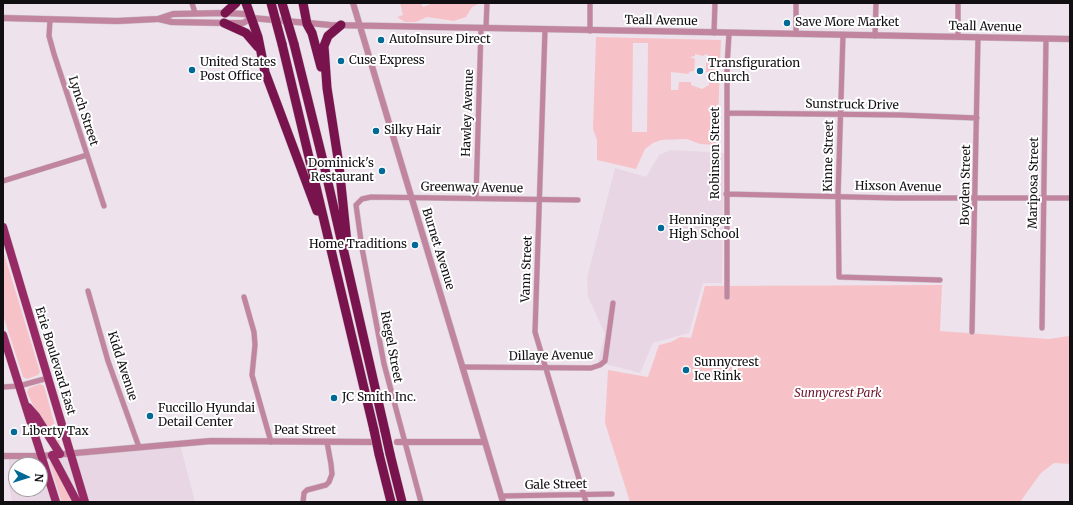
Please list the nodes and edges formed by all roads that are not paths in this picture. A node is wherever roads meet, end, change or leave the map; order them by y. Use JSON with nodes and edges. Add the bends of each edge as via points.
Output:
{"nodes":[{"id":1,"x":192,"y":3,"type":"edge"},
{"id":2,"x":236,"y":3,"type":"edge"},
{"id":3,"x":246,"y":3,"type":"edge"},
{"id":4,"x":272,"y":3,"type":"edge"},
{"id":5,"x":282,"y":3,"type":"edge"},
{"id":6,"x":303,"y":3,"type":"edge"},
{"id":7,"x":353,"y":3,"type":"edge"},
{"id":8,"x":486,"y":3,"type":"edge"},
{"id":9,"x":590,"y":3,"type":"edge"},
{"id":10,"x":715,"y":3,"type":"edge"},
{"id":11,"x":796,"y":3,"type":"edge"},
{"id":12,"x":876,"y":3,"type":"edge"},
{"id":13,"x":958,"y":3,"type":"edge"},
{"id":14,"x":194,"y":13,"type":"junction"},
{"id":15,"x":225,"y":13,"type":"junction"},
{"id":16,"x":3,"y":18,"type":"edge"},
{"id":17,"x":252,"y":18,"type":"junction"},
{"id":18,"x":158,"y":19,"type":"junction"},
{"id":19,"x":50,"y":20,"type":"junction"},
{"id":20,"x":224,"y":23,"type":"junction"},
{"id":21,"x":307,"y":24,"type":"junction"},
{"id":22,"x":341,"y":25,"type":"junction"},
{"id":23,"x":360,"y":26,"type":"junction"},
{"id":24,"x":484,"y":28,"type":"junction"},
{"id":25,"x":545,"y":30,"type":"junction"},
{"id":26,"x":590,"y":31,"type":"junction"},
{"id":27,"x":714,"y":34,"type":"junction"},
{"id":28,"x":729,"y":34,"type":"junction"},
{"id":29,"x":796,"y":34,"type":"junction"},
{"id":30,"x":843,"y":35,"type":"junction"},
{"id":31,"x":875,"y":36,"type":"junction"},
{"id":32,"x":958,"y":37,"type":"junction"},
{"id":33,"x":978,"y":37,"type":"junction"},
{"id":34,"x":1046,"y":39,"type":"junction"},
{"id":35,"x":1070,"y":39,"type":"edge"},
{"id":36,"x":259,"y":50,"type":"junction"},
{"id":37,"x":327,"y":88,"type":"junction"},
{"id":38,"x":727,"y":113,"type":"junction"},
{"id":39,"x":840,"y":115,"type":"junction"},
{"id":40,"x":977,"y":118,"type":"junction"},
{"id":41,"x":87,"y":155,"type":"junction"},
{"id":42,"x":3,"y":181,"type":"edge"},
{"id":43,"x":726,"y":194,"type":"junction"},
{"id":44,"x":838,"y":196,"type":"junction"},
{"id":45,"x":411,"y":197,"type":"junction"},
{"id":46,"x":975,"y":197,"type":"junction"},
{"id":47,"x":1044,"y":197,"type":"junction"},
{"id":48,"x":365,"y":198,"type":"joint"},
{"id":49,"x":476,"y":198,"type":"junction"},
{"id":50,"x":1070,"y":198,"type":"edge"},
{"id":51,"x":539,"y":199,"type":"junction"},
{"id":52,"x":578,"y":200,"type":"dead end"},
{"id":53,"x":104,"y":206,"type":"dead end"},
{"id":54,"x":3,"y":227,"type":"edge"},
{"id":55,"x":334,"y":266,"type":"junction"},
{"id":56,"x":351,"y":280,"type":"junction"},
{"id":57,"x":940,"y":280,"type":"dead end"},
{"id":58,"x":88,"y":291,"type":"dead end"},
{"id":59,"x":244,"y":297,"type":"dead end"},
{"id":60,"x":727,"y":297,"type":"dead end"},
{"id":61,"x":613,"y":303,"type":"dead end"},
{"id":62,"x":1042,"y":328,"type":"dead end"},
{"id":63,"x":972,"y":332,"type":"dead end"},
{"id":64,"x":3,"y":335,"type":"edge"},
{"id":65,"x":462,"y":367,"type":"junction"},
{"id":66,"x":547,"y":367,"type":"junction"},
{"id":67,"x":48,"y":378,"type":"junction"},
{"id":68,"x":19,"y":386,"type":"junction"},
{"id":69,"x":3,"y":387,"type":"edge"},
{"id":70,"x":25,"y":403,"type":"junction"},
{"id":71,"x":271,"y":442,"type":"junction"},
{"id":72,"x":327,"y":442,"type":"junction"},
{"id":73,"x":372,"y":442,"type":"dead end"},
{"id":74,"x":396,"y":442,"type":"dead end"},
{"id":75,"x":404,"y":442,"type":"junction"},
{"id":76,"x":485,"y":442,"type":"junction"},
{"id":77,"x":138,"y":447,"type":"junction"},
{"id":78,"x":70,"y":453,"type":"junction"},
{"id":79,"x":56,"y":455,"type":"junction"},
{"id":80,"x":3,"y":456,"type":"edge"},
{"id":81,"x":42,"y":456,"type":"junction"},
{"id":82,"x":584,"y":494,"type":"junction"},
{"id":83,"x":612,"y":494,"type":"dead end"},
{"id":84,"x":502,"y":499,"type":"edge"},
{"id":85,"x":56,"y":502,"type":"edge"},
{"id":86,"x":77,"y":502,"type":"edge"},
{"id":87,"x":85,"y":502,"type":"edge"},
{"id":88,"x":303,"y":502,"type":"edge"},
{"id":89,"x":391,"y":502,"type":"edge"},
{"id":90,"x":402,"y":502,"type":"edge"},
{"id":91,"x":421,"y":502,"type":"edge"},
{"id":92,"x":586,"y":502,"type":"edge"}],
"edges":[{"from":1,"to":14,"type":"street"},
{"from":2,"to":15,"type":"highway"},
{"from":3,"to":17,"type":"highway"},
{"from":4,"to":55,"type":"highway","bridge":true},
{"from":5,"to":56,"type":"highway","bridge":true},
{"from":6,"to":21,"type":"highway"},
{"from":7,"to":23,"type":"street","name":"Burnet Avenue"},
{"from":8,"to":24,"type":"street","name":"Hawley Avenue"},
{"from":9,"to":26,"type":"street"},
{"from":10,"to":27,"type":"street"},
{"from":11,"to":29,"type":"street"},
{"from":12,"to":31,"type":"street"},
{"from":13,"to":32,"type":"street"},
{"from":14,"to":15,"type":"street","name":"Teall Avenue"},
{"from":14,"to":18,"type":"street","name":"Teall Avenue","via":[[173,14]]},
{"from":15,"to":17,"type":"street","name":"Teall Avenue","via":[[245,14]]},
{"from":16,"to":19,"type":"street","name":"Teall Avenue"},
{"from":17,"to":20,"type":"street","name":"Teall Avenue","via":[[243,23]]},
{"from":17,"to":21,"type":"street","name":"Teall Avenue"},
{"from":17,"to":36,"type":"highway"},
{"from":18,"to":19,"type":"street","name":"Teall Avenue"},
{"from":18,"to":20,"type":"street","name":"Teall Avenue","via":[[172,22]]},
{"from":19,"to":41,"type":"street","name":"Lynch Street","via":[[49,36]]},
{"from":20,"to":36,"type":"highway","via":[[246,33]]},
{"from":21,"to":22,"type":"street","name":"Teall Avenue"},
{"from":21,"to":37,"type":"highway"},
{"from":22,"to":23,"type":"street","name":"Teall Avenue"},
{"from":22,"to":37,"type":"highway","via":[[328,36],[324,46]]},
{"from":23,"to":24,"type":"street","name":"Teall Avenue"},
{"from":23,"to":45,"type":"street","name":"Burnet Avenue"},
{"from":24,"to":25,"type":"street","name":"Teall Avenue"},
{"from":24,"to":49,"type":"street","name":"Hawley Avenue"},
{"from":25,"to":26,"type":"street","name":"Teall Avenue"},
{"from":25,"to":51,"type":"street","name":"Vann Street"},
{"from":26,"to":27,"type":"street","name":"Teall Avenue"},
{"from":27,"to":28,"type":"street","name":"Teall Avenue"},
{"from":28,"to":29,"type":"street","name":"Teall Avenue"},
{"from":28,"to":38,"type":"street","name":"Robinson Street"},
{"from":29,"to":30,"type":"street","name":"Teall Avenue"},
{"from":30,"to":31,"type":"street","name":"Teall Avenue"},
{"from":30,"to":39,"type":"street","name":"Kinne Street"},
{"from":31,"to":32,"type":"street","name":"Teall Avenue"},
{"from":32,"to":33,"type":"street","name":"Teall Avenue"},
{"from":33,"to":34,"type":"street","name":"Teall Avenue"},
{"from":33,"to":40,"type":"street","name":"Boyden Street"},
{"from":34,"to":35,"type":"street","name":"Teall Avenue"},
{"from":34,"to":47,"type":"street","name":"Mariposa Street"},
{"from":36,"to":55,"type":"highway","via":[[308,184]]},
{"from":37,"to":56,"type":"highway","via":[[339,165]]},
{"from":38,"to":39,"type":"street","name":"Sunstruck Drive"},
{"from":38,"to":43,"type":"street","name":"Robinson Street"},
{"from":39,"to":40,"type":"street","name":"Sunstruck Drive"},
{"from":39,"to":44,"type":"street","name":"Kinne Street"},
{"from":40,"to":46,"type":"street","name":"Boyden Street"},
{"from":41,"to":42,"type":"street"},
{"from":41,"to":53,"type":"street","name":"Lynch Street"},
{"from":43,"to":44,"type":"street","name":"Hixson Avenue"},
{"from":43,"to":60,"type":"street","name":"Robinson Street"},
{"from":44,"to":46,"type":"street","name":"Hixson Avenue"},
{"from":44,"to":57,"type":"street","name":"Kinne Street","via":[[839,277]]},
{"from":45,"to":48,"type":"street","name":"Greenway Avenue"},
{"from":45,"to":49,"type":"street","name":"Greenway Avenue"},
{"from":45,"to":65,"type":"street","name":"Burnet Avenue"},
{"from":46,"to":47,"type":"street","name":"Hixson Avenue"},
{"from":46,"to":63,"type":"street","name":"Boyden Street"},
{"from":47,"to":50,"type":"street","name":"Hixson Avenue"},
{"from":47,"to":62,"type":"street","name":"Mariposa Street"},
{"from":48,"to":75,"type":"street","name":"Riegel Street","via":[[356,205],[356,214],[384,364]]},
{"from":49,"to":51,"type":"street","name":"Greenway Avenue"},
{"from":51,"to":52,"type":"street","name":"Greenway Avenue"},
{"from":51,"to":66,"type":"street","name":"Vann Street","via":[[535,332]]},
{"from":54,"to":67,"type":"main road","name":"Erie Boulevard East"},
{"from":55,"to":89,"type":"highway","bridge":true},
{"from":56,"to":90,"type":"highway","bridge":true},
{"from":58,"to":77,"type":"street","name":"Kidd Avenue","via":[[108,361]]},
{"from":59,"to":71,"type":"street","via":[[254,332],[252,375]]},
{"from":61,"to":66,"type":"street","name":"Dillaye Avenue","via":[[603,363],[592,368]]},
{"from":64,"to":68,"type":"main road"},
{"from":65,"to":66,"type":"street","name":"Dillaye Avenue"},
{"from":65,"to":76,"type":"street","name":"Burnet Avenue"},
{"from":66,"to":82,"type":"street","name":"Vann Street"},
{"from":67,"to":68,"type":"street"},
{"from":67,"to":78,"type":"main road","name":"Erie Boulevard East"},
{"from":68,"to":69,"type":"street"},
{"from":68,"to":70,"type":"main road"},
{"from":70,"to":79,"type":"main road","via":[[36,416]]},
{"from":70,"to":81,"type":"main road"},
{"from":71,"to":72,"type":"street","name":"Peat Street"},
{"from":71,"to":77,"type":"street","name":"Peat Street","via":[[211,441]]},
{"from":72,"to":73,"type":"street","name":"Peat Street"},
{"from":72,"to":88,"type":"street","via":[[332,474],[329,482],[307,490]]},
{"from":74,"to":75,"type":"street"},
{"from":75,"to":76,"type":"street"},
{"from":75,"to":91,"type":"street","name":"Riegel Street"},
{"from":76,"to":84,"type":"street","name":"Burnet Avenue"},
{"from":77,"to":78,"type":"street","name":"Peat Street"},
{"from":78,"to":79,"type":"street","name":"Peat Street"},
{"from":78,"to":87,"type":"main road","name":"Erie Boulevard East"},
{"from":79,"to":81,"type":"street","name":"Peat Street"},
{"from":79,"to":86,"type":"main road"},
{"from":80,"to":81,"type":"street","name":"Peat Street"},
{"from":81,"to":85,"type":"main road"},
{"from":82,"to":83,"type":"street","name":"Gale Street"},
{"from":82,"to":84,"type":"street","name":"Gale Street"},
{"from":82,"to":92,"type":"street","name":"Vann Street"}]}
